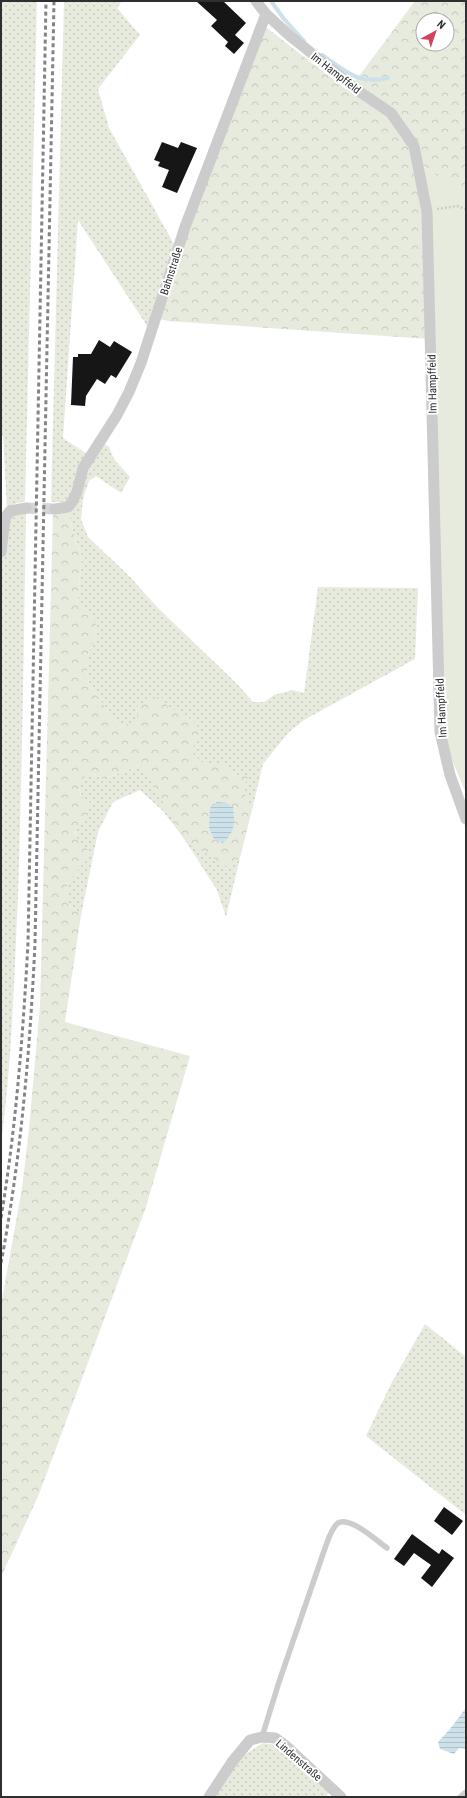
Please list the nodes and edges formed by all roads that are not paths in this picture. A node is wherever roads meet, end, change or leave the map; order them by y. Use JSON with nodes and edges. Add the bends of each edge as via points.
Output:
{"nodes":[{"id":1,"x":256,"y":1,"type":"edge"},
{"id":2,"x":266,"y":14,"type":"junction"},
{"id":3,"x":26,"y":508,"type":"tunnel mouth"},
{"id":4,"x":55,"y":509,"type":"tunnel mouth"},
{"id":5,"x":1,"y":552,"type":"edge"},
{"id":6,"x":466,"y":819,"type":"edge"},
{"id":7,"x":387,"y":1548,"type":"dead end"},
{"id":8,"x":262,"y":1737,"type":"junction"},
{"id":9,"x":466,"y":1792,"type":"edge"},
{"id":10,"x":209,"y":1797,"type":"edge"},
{"id":11,"x":341,"y":1797,"type":"edge"},
{"id":12,"x":460,"y":1797,"type":"edge"}],
"edges":[{"from":1,"to":2,"type":"street","name":"Im Hampffeld"},
{"from":2,"to":4,"type":"street","name":"Bahnstraße","via":[[185,227],[141,363],[129,392],[83,468],[72,502],[68,507]]},
{"from":2,"to":6,"type":"street","name":"Im Hampffeld","via":[[360,92],[391,113],[414,146],[427,212],[440,732],[450,775]]},
{"from":3,"to":5,"type":"street","via":[[10,511],[5,518]]},
{"from":7,"to":8,"type":"lane","via":[[346,1521],[338,1523],[333,1530],[278,1682]]},
{"from":8,"to":10,"type":"street","name":"Lindenstraße","via":[[250,1740]]},
{"from":8,"to":11,"type":"street","name":"Lindenstraße","via":[[274,1738],[286,1746]]},
{"from":9,"to":12,"type":"lane"}]}
